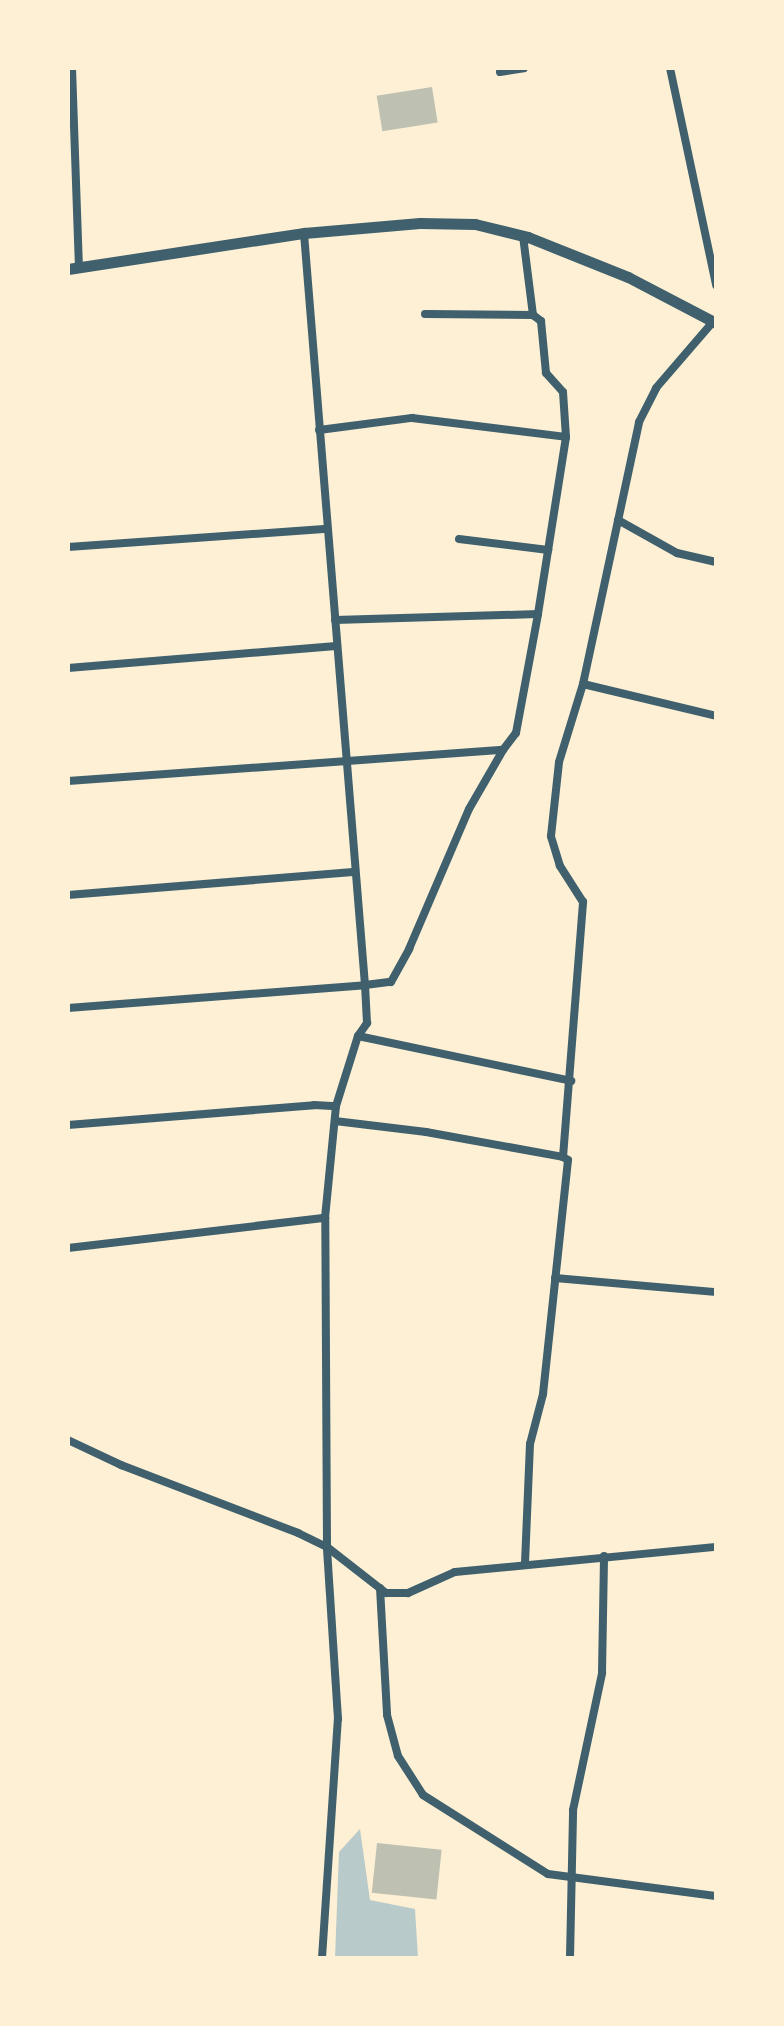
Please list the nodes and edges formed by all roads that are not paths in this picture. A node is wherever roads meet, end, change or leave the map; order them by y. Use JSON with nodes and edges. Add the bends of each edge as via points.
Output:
{"nodes":[{"id":1,"x":72,"y":68,"type":"edge"},
{"id":2,"x":524,"y":68,"type":"edge"},
{"id":3,"x":670,"y":68,"type":"edge"},
{"id":4,"x":500,"y":72,"type":"dead end"},
{"id":5,"x":304,"y":233,"type":"junction"},
{"id":6,"x":523,"y":236,"type":"junction"},
{"id":7,"x":73,"y":268,"type":"edge"},
{"id":8,"x":716,"y":285,"type":"edge"},
{"id":9,"x":425,"y":314,"type":"dead end"},
{"id":10,"x":533,"y":315,"type":"junction"},
{"id":11,"x":713,"y":324,"type":"edge"},
{"id":12,"x":319,"y":430,"type":"junction"},
{"id":13,"x":566,"y":437,"type":"junction"},
{"id":14,"x":618,"y":520,"type":"junction"},
{"id":15,"x":327,"y":529,"type":"junction"},
{"id":16,"x":459,"y":539,"type":"dead end"},
{"id":17,"x":68,"y":547,"type":"edge"},
{"id":18,"x":548,"y":550,"type":"junction"},
{"id":19,"x":716,"y":562,"type":"edge"},
{"id":20,"x":538,"y":614,"type":"junction"},
{"id":21,"x":335,"y":620,"type":"junction"},
{"id":22,"x":336,"y":646,"type":"junction"},
{"id":23,"x":68,"y":668,"type":"edge"},
{"id":24,"x":583,"y":684,"type":"junction"},
{"id":25,"x":716,"y":716,"type":"edge"},
{"id":26,"x":503,"y":750,"type":"junction"},
{"id":27,"x":344,"y":759,"type":"junction"},
{"id":28,"x":68,"y":781,"type":"edge"},
{"id":29,"x":353,"y":872,"type":"junction"},
{"id":30,"x":68,"y":895,"type":"edge"},
{"id":31,"x":365,"y":985,"type":"junction"},
{"id":32,"x":68,"y":1008,"type":"edge"},
{"id":33,"x":358,"y":1036,"type":"junction"},
{"id":34,"x":571,"y":1081,"type":"junction"},
{"id":35,"x":336,"y":1106,"type":"junction"},
{"id":36,"x":335,"y":1121,"type":"junction"},
{"id":37,"x":68,"y":1125,"type":"edge"},
{"id":38,"x":563,"y":1157,"type":"junction"},
{"id":39,"x":325,"y":1218,"type":"junction"},
{"id":40,"x":68,"y":1248,"type":"edge"},
{"id":41,"x":555,"y":1278,"type":"junction"},
{"id":42,"x":716,"y":1292,"type":"edge"},
{"id":43,"x":68,"y":1440,"type":"edge"},
{"id":44,"x":327,"y":1547,"type":"junction"},
{"id":45,"x":716,"y":1547,"type":"edge"},
{"id":46,"x":604,"y":1556,"type":"junction"},
{"id":47,"x":525,"y":1563,"type":"junction"},
{"id":48,"x":380,"y":1588,"type":"junction"},
{"id":49,"x":572,"y":1875,"type":"junction"},
{"id":50,"x":716,"y":1896,"type":"edge"},
{"id":51,"x":322,"y":1958,"type":"edge"},
{"id":52,"x":571,"y":1958,"type":"edge"}],
"edges":[{"from":1,"to":7,"type":"street"},
{"from":2,"to":4,"type":"street"},
{"from":3,"to":8,"type":"street"},
{"from":5,"to":6,"type":"street","via":[[420,223],[475,224]]},
{"from":5,"to":7,"type":"street"},
{"from":5,"to":12,"type":"street"},
{"from":6,"to":10,"type":"street"},
{"from":6,"to":11,"type":"street","via":[[628,277]]},
{"from":9,"to":10,"type":"street"},
{"from":10,"to":13,"type":"street","via":[[541,321],[546,373],[563,392]]},
{"from":11,"to":14,"type":"street","via":[[647,401]]},
{"from":12,"to":13,"type":"street","via":[[412,418]]},
{"from":12,"to":15,"type":"street"},
{"from":13,"to":18,"type":"street"},
{"from":14,"to":19,"type":"street","via":[[677,553]]},
{"from":14,"to":24,"type":"street"},
{"from":15,"to":17,"type":"street"},
{"from":15,"to":21,"type":"street"},
{"from":16,"to":18,"type":"street"},
{"from":18,"to":20,"type":"street"},
{"from":20,"to":21,"type":"street"},
{"from":20,"to":26,"type":"street","via":[[523,710],[516,733]]},
{"from":21,"to":22,"type":"street"},
{"from":22,"to":23,"type":"street"},
{"from":22,"to":27,"type":"street"},
{"from":24,"to":25,"type":"street"},
{"from":24,"to":34,"type":"street","via":[[559,762],[551,836],[560,866],[583,902]]},
{"from":26,"to":27,"type":"street"},
{"from":26,"to":31,"type":"street","via":[[469,809],[391,982]]},
{"from":27,"to":28,"type":"street"},
{"from":27,"to":29,"type":"street"},
{"from":29,"to":30,"type":"street"},
{"from":29,"to":31,"type":"street"},
{"from":31,"to":32,"type":"street"},
{"from":31,"to":33,"type":"street","via":[[367,1023]]},
{"from":33,"to":34,"type":"street"},
{"from":33,"to":35,"type":"street"},
{"from":34,"to":38,"type":"street"},
{"from":35,"to":36,"type":"street"},
{"from":35,"to":37,"type":"street"},
{"from":36,"to":38,"type":"street"},
{"from":36,"to":39,"type":"street"},
{"from":38,"to":41,"type":"street","via":[[568,1160]]},
{"from":39,"to":40,"type":"street"},
{"from":39,"to":44,"type":"street"},
{"from":41,"to":42,"type":"street"},
{"from":41,"to":47,"type":"street","via":[[543,1394],[530,1444]]},
{"from":43,"to":44,"type":"street"},
{"from":44,"to":48,"type":"street"},
{"from":44,"to":51,"type":"street","via":[[338,1719]]},
{"from":45,"to":46,"type":"street"},
{"from":46,"to":47,"type":"street"},
{"from":46,"to":49,"type":"street","via":[[602,1673],[573,1810]]},
{"from":47,"to":48,"type":"street","via":[[455,1572],[408,1593]]},
{"from":48,"to":49,"type":"street","via":[[387,1715],[408,1777],[423,1795],[548,1874]]},
{"from":49,"to":50,"type":"street"},
{"from":49,"to":52,"type":"street"}]}
